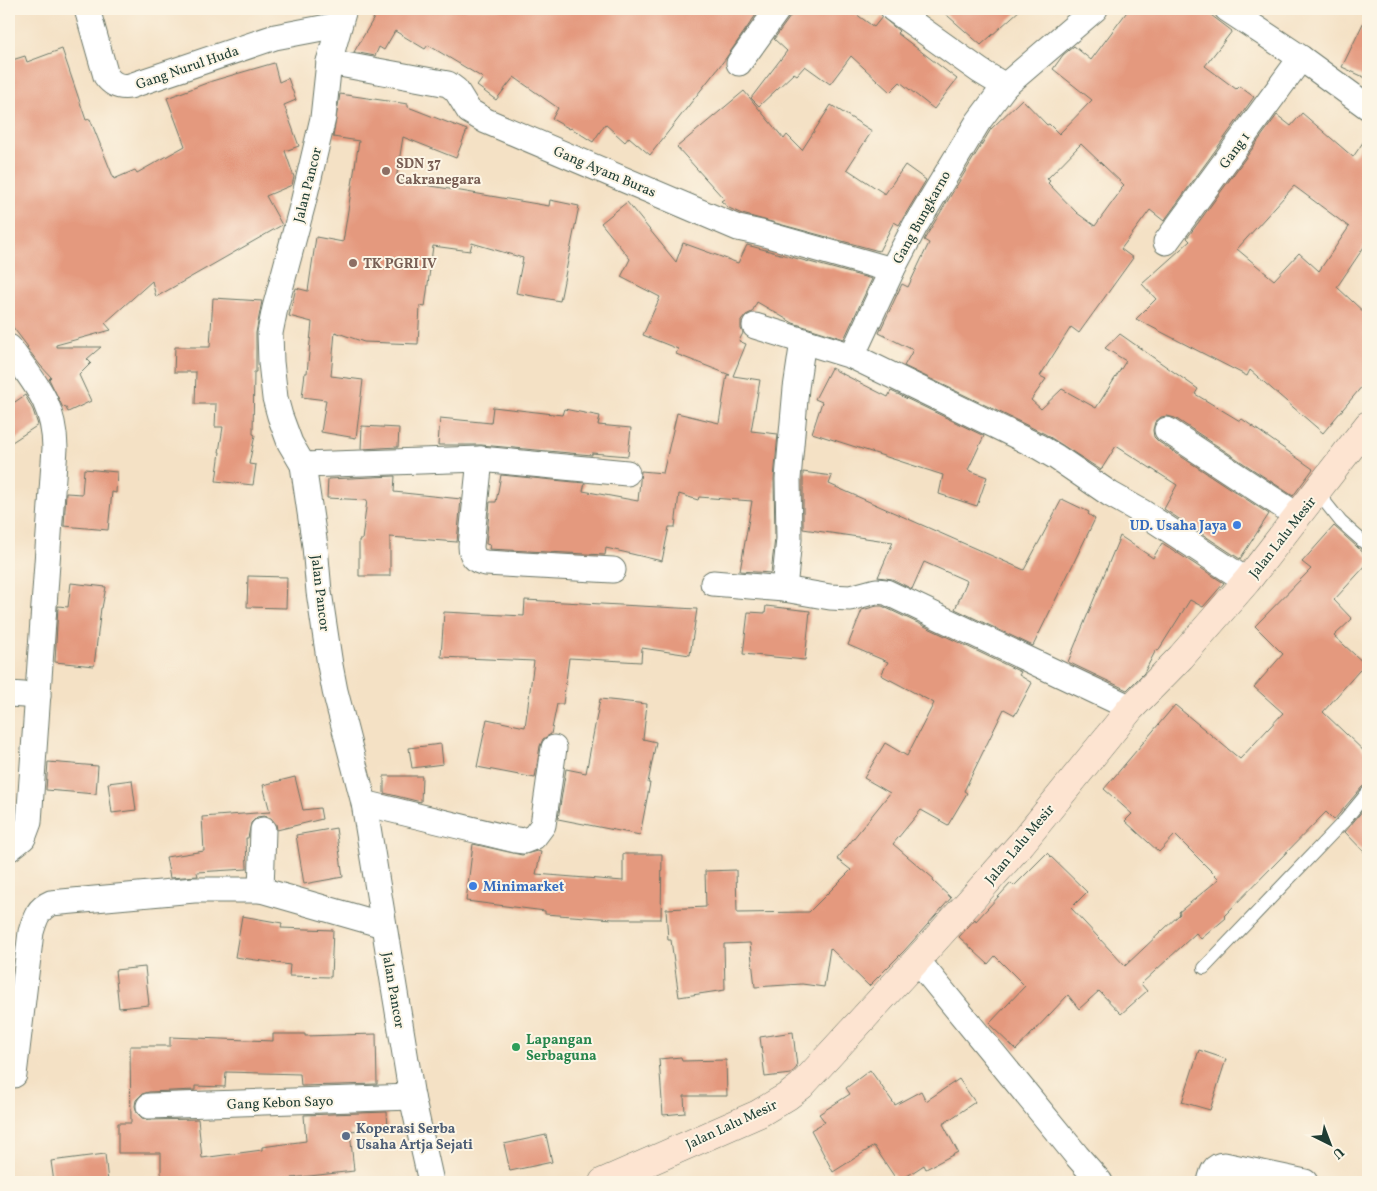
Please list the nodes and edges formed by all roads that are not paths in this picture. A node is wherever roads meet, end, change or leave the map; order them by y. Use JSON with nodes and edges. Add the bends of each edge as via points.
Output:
{"nodes":[{"id":1,"x":87,"y":9,"type":"edge"},
{"id":2,"x":778,"y":9,"type":"edge"},
{"id":3,"x":893,"y":9,"type":"edge"},
{"id":4,"x":1095,"y":9,"type":"edge"},
{"id":5,"x":1228,"y":9,"type":"edge"},
{"id":6,"x":341,"y":17,"type":"edge"},
{"id":7,"x":1301,"y":58,"type":"junction"},
{"id":8,"x":329,"y":62,"type":"junction"},
{"id":9,"x":739,"y":63,"type":"dead end"},
{"id":10,"x":1005,"y":86,"type":"junction"},
{"id":11,"x":1368,"y":107,"type":"edge"},
{"id":12,"x":1166,"y":242,"type":"dead end"},
{"id":13,"x":892,"y":270,"type":"junction"},
{"id":14,"x":755,"y":326,"type":"dead end"},
{"id":15,"x":804,"y":342,"type":"junction"},
{"id":16,"x":9,"y":347,"type":"edge"},
{"id":17,"x":852,"y":356,"type":"junction"},
{"id":18,"x":1368,"y":425,"type":"edge"},
{"id":19,"x":1167,"y":430,"type":"dead end"},
{"id":20,"x":480,"y":459,"type":"junction"},
{"id":21,"x":303,"y":465,"type":"junction"},
{"id":22,"x":627,"y":473,"type":"dead end"},
{"id":23,"x":1317,"y":492,"type":"junction"},
{"id":24,"x":1298,"y":516,"type":"junction"},
{"id":25,"x":1368,"y":546,"type":"edge"},
{"id":26,"x":613,"y":570,"type":"dead end"},
{"id":27,"x":1247,"y":581,"type":"junction"},
{"id":28,"x":713,"y":583,"type":"dead end"},
{"id":29,"x":784,"y":589,"type":"junction"},
{"id":30,"x":9,"y":694,"type":"edge"},
{"id":31,"x":38,"y":696,"type":"junction"},
{"id":32,"x":1131,"y":708,"type":"junction"},
{"id":33,"x":554,"y":748,"type":"dead end"},
{"id":34,"x":1368,"y":792,"type":"edge"},
{"id":35,"x":364,"y":803,"type":"junction"},
{"id":36,"x":263,"y":830,"type":"dead end"},
{"id":37,"x":9,"y":849,"type":"edge"},
{"id":38,"x":261,"y":890,"type":"junction"},
{"id":39,"x":383,"y":925,"type":"junction"},
{"id":40,"x":917,"y":960,"type":"junction"},
{"id":41,"x":1204,"y":968,"type":"dead end"},
{"id":42,"x":14,"y":1075,"type":"dead end"},
{"id":43,"x":412,"y":1097,"type":"junction"},
{"id":44,"x":149,"y":1106,"type":"dead end"},
{"id":45,"x":431,"y":1182,"type":"edge"},
{"id":46,"x":603,"y":1182,"type":"edge"},
{"id":47,"x":1100,"y":1182,"type":"edge"},
{"id":48,"x":1210,"y":1182,"type":"edge"},
{"id":49,"x":1305,"y":1182,"type":"edge"}],
"edges":[{"from":1,"to":6,"type":"street","name":"Gang Nurul Huda","via":[[106,76],[116,85],[123,86]]},
{"from":2,"to":9,"type":"street"},
{"from":3,"to":10,"type":"street"},
{"from":4,"to":10,"type":"street","name":"Gang Bungkarno"},
{"from":5,"to":7,"type":"street"},
{"from":6,"to":8,"type":"street","name":"Jalan Pancor"},
{"from":7,"to":11,"type":"street"},
{"from":7,"to":12,"type":"street","name":"Gang 1"},
{"from":8,"to":13,"type":"street","name":"Gang Ayam Buras","via":[[448,84],[456,90],[469,111],[486,121],[706,215],[738,228]]},
{"from":8,"to":21,"type":"street","name":"Jalan Pancor","via":[[323,118],[270,333],[275,398],[288,438]]},
{"from":10,"to":13,"type":"street","name":"Gang Bungkarno","via":[[946,173]]},
{"from":13,"to":17,"type":"street","name":"Gang Bungkarno"},
{"from":14,"to":15,"type":"street"},
{"from":15,"to":17,"type":"street"},
{"from":15,"to":29,"type":"street","via":[[796,388],[788,480],[789,539]]},
{"from":16,"to":31,"type":"street","via":[[46,401],[55,432]]},
{"from":17,"to":27,"type":"street","via":[[1056,457],[1086,480],[1142,512]]},
{"from":18,"to":23,"type":"street","name":"Jalan Lalu Mesir"},
{"from":19,"to":24,"type":"street"},
{"from":20,"to":21,"type":"street"},
{"from":20,"to":22,"type":"street"},
{"from":20,"to":26,"type":"street","via":[[471,546],[474,558],[486,564]]},
{"from":21,"to":35,"type":"street","name":"Jalan Pancor","via":[[330,665]]},
{"from":23,"to":24,"type":"street","name":"Jalan Lalu Mesir"},
{"from":23,"to":25,"type":"lane"},
{"from":24,"to":27,"type":"street","name":"Jalan Lalu Mesir"},
{"from":27,"to":32,"type":"street","name":"Jalan Lalu Mesir","via":[[1181,657]]},
{"from":28,"to":29,"type":"street"},
{"from":29,"to":32,"type":"street","via":[[850,598],[876,592],[890,594]]},
{"from":30,"to":31,"type":"street"},
{"from":31,"to":37,"type":"street","via":[[29,822],[23,838]]},
{"from":32,"to":40,"type":"street","name":"Jalan Lalu Mesir","via":[[1021,844]]},
{"from":33,"to":35,"type":"street","via":[[543,825],[534,836],[524,840]]},
{"from":34,"to":41,"type":"lane"},
{"from":35,"to":39,"type":"street","name":"Jalan Pancor"},
{"from":36,"to":38,"type":"street"},
{"from":38,"to":39,"type":"street"},
{"from":38,"to":42,"type":"street","via":[[176,891],[44,906],[38,912],[31,932]]},
{"from":39,"to":43,"type":"street","name":"Jalan Pancor"},
{"from":40,"to":46,"type":"street","name":"Jalan Lalu Mesir","via":[[788,1096],[758,1114]]},
{"from":40,"to":47,"type":"street"},
{"from":43,"to":44,"type":"street","name":"Gang Kebon Sayo"},
{"from":43,"to":45,"type":"street","name":"Jalan Pancor"},
{"from":48,"to":49,"type":"street","via":[[1214,1169],[1224,1165]]}]}
